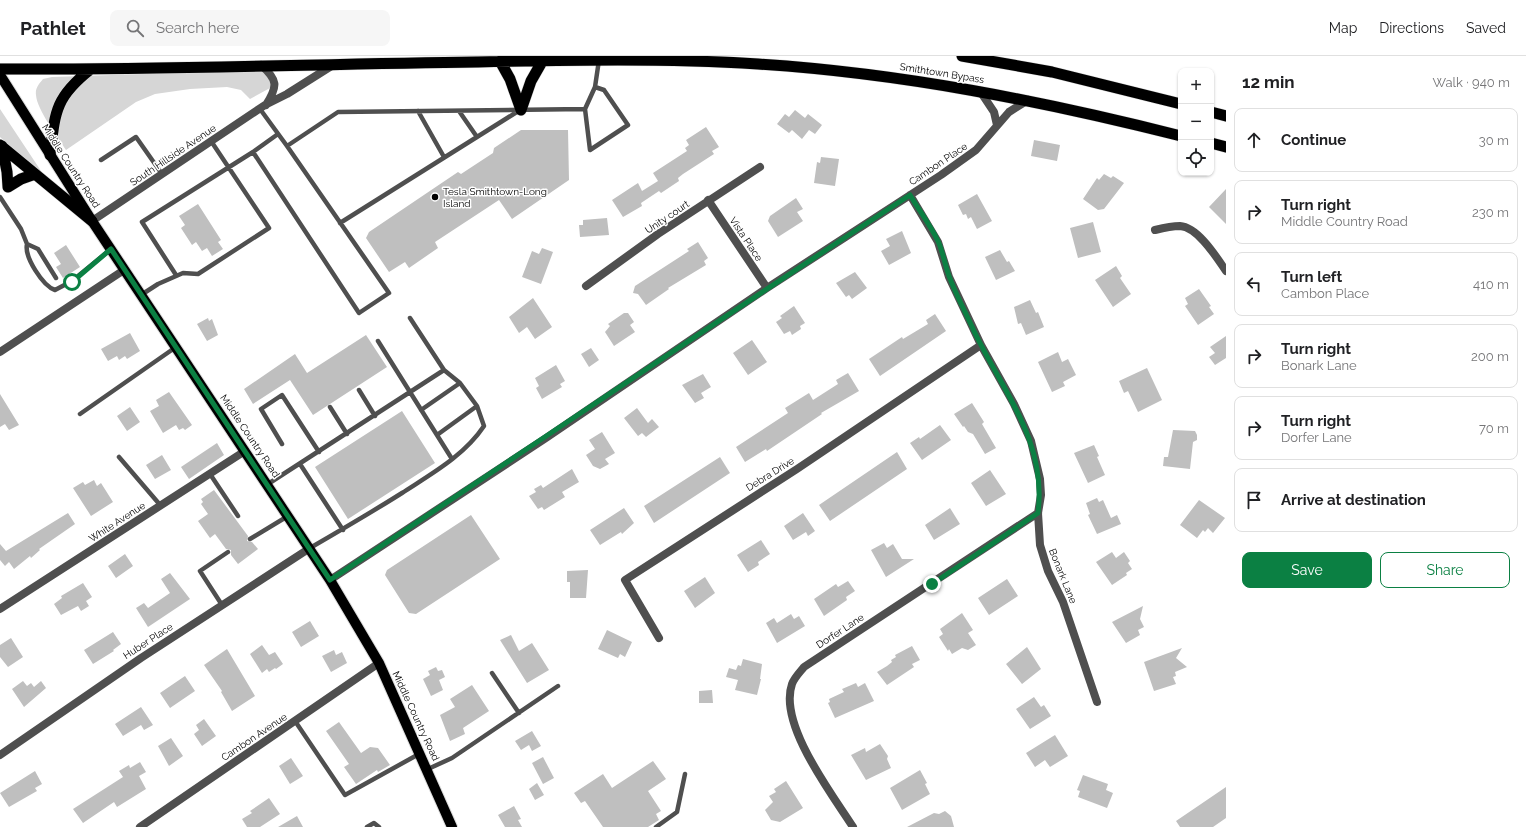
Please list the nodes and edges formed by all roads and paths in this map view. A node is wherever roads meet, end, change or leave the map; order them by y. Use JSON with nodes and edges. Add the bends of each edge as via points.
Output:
{"nodes":[{"id":1,"x":962,"y":56,"type":"edge"},
{"id":2,"x":543,"y":60,"type":"junction"},
{"id":3,"x":599,"y":60,"type":"junction"},
{"id":4,"x":500,"y":61,"type":"junction"},
{"id":5,"x":335,"y":64,"type":"junction"},
{"id":6,"x":261,"y":65,"type":"junction"},
{"id":7,"x":0,"y":69,"type":"edge"},
{"id":8,"x":90,"y":69,"type":"junction"},
{"id":9,"x":0,"y":75,"type":"edge"},
{"id":10,"x":595,"y":87,"type":"junction"},
{"id":11,"x":980,"y":91,"type":"junction"},
{"id":12,"x":1028,"y":100,"type":"junction"},
{"id":13,"x":1178,"y":103,"type":"edge"},
{"id":14,"x":262,"y":107,"type":"junction"},
{"id":15,"x":585,"y":109,"type":"junction"},
{"id":16,"x":521,"y":110,"type":"junction"},
{"id":17,"x":418,"y":111,"type":"junction"},
{"id":18,"x":459,"y":111,"type":"junction"},
{"id":19,"x":1214,"y":113,"type":"edge"},
{"id":20,"x":1226,"y":116,"type":"edge"},
{"id":21,"x":996,"y":125,"type":"junction"},
{"id":22,"x":278,"y":134,"type":"junction"},
{"id":23,"x":1178,"y":135,"type":"edge"},
{"id":24,"x":477,"y":137,"type":"junction"},
{"id":25,"x":211,"y":141,"type":"junction"},
{"id":26,"x":1214,"y":144,"type":"edge"},
{"id":27,"x":1,"y":146,"type":"edge"},
{"id":28,"x":286,"y":146,"type":"junction"},
{"id":29,"x":1226,"y":147,"type":"edge"},
{"id":30,"x":253,"y":152,"type":"junction"},
{"id":31,"x":50,"y":156,"type":"junction"},
{"id":32,"x":444,"y":158,"type":"junction"},
{"id":33,"x":101,"y":160,"type":"dead end"},
{"id":34,"x":229,"y":166,"type":"junction"},
{"id":35,"x":760,"y":167,"type":"dead end"},
{"id":36,"x":35,"y":174,"type":"junction"},
{"id":37,"x":162,"y":174,"type":"junction"},
{"id":38,"x":8,"y":187,"type":"junction"},
{"id":39,"x":910,"y":195,"type":"junction"},
{"id":40,"x":1,"y":199,"type":"edge"},
{"id":41,"x":708,"y":200,"type":"junction"},
{"id":42,"x":92,"y":221,"type":"junction"},
{"id":43,"x":340,"y":223,"type":"junction"},
{"id":44,"x":1155,"y":230,"type":"dead end"},
{"id":45,"x":27,"y":244,"type":"junction"},
{"id":46,"x":111,"y":249,"type":"junction"},
{"id":47,"x":124,"y":270,"type":"junction"},
{"id":48,"x":1226,"y":271,"type":"edge"},
{"id":49,"x":176,"y":275,"type":"junction"},
{"id":50,"x":56,"y":278,"type":"dead end"},
{"id":51,"x":586,"y":286,"type":"dead end"},
{"id":52,"x":767,"y":288,"type":"junction"},
{"id":53,"x":141,"y":295,"type":"junction"},
{"id":54,"x":410,"y":318,"type":"dead end"},
{"id":55,"x":378,"y":342,"type":"dead end"},
{"id":56,"x":980,"y":345,"type":"junction"},
{"id":57,"x":176,"y":348,"type":"junction"},
{"id":58,"x":0,"y":352,"type":"edge"},
{"id":59,"x":444,"y":370,"type":"junction"},
{"id":60,"x":460,"y":383,"type":"junction"},
{"id":61,"x":359,"y":390,"type":"dead end"},
{"id":62,"x":411,"y":393,"type":"junction"},
{"id":63,"x":477,"y":406,"type":"junction"},
{"id":64,"x":330,"y":407,"type":"dead end"},
{"id":65,"x":421,"y":410,"type":"junction"},
{"id":66,"x":80,"y":414,"type":"dead end"},
{"id":67,"x":375,"y":416,"type":"junction"},
{"id":68,"x":347,"y":434,"type":"junction"},
{"id":69,"x":437,"y":434,"type":"junction"},
{"id":70,"x":282,"y":444,"type":"dead end"},
{"id":71,"x":245,"y":451,"type":"junction"},
{"id":72,"x":319,"y":452,"type":"junction"},
{"id":73,"x":119,"y":457,"type":"dead end"},
{"id":74,"x":452,"y":459,"type":"junction"},
{"id":75,"x":300,"y":464,"type":"junction"},
{"id":76,"x":210,"y":474,"type":"junction"},
{"id":77,"x":268,"y":484,"type":"junction"},
{"id":78,"x":161,"y":506,"type":"junction"},
{"id":79,"x":1038,"y":513,"type":"junction"},
{"id":80,"x":238,"y":516,"type":"dead end"},
{"id":81,"x":289,"y":516,"type":"junction"},
{"id":82,"x":343,"y":530,"type":"junction"},
{"id":83,"x":250,"y":539,"type":"dead end"},
{"id":84,"x":310,"y":548,"type":"junction"},
{"id":85,"x":228,"y":552,"type":"dead end"},
{"id":86,"x":330,"y":580,"type":"junction"},
{"id":87,"x":222,"y":605,"type":"junction"},
{"id":88,"x":0,"y":609,"type":"edge"},
{"id":89,"x":659,"y":638,"type":"dead end"},
{"id":90,"x":379,"y":664,"type":"junction"},
{"id":91,"x":492,"y":673,"type":"dead end"},
{"id":92,"x":558,"y":686,"type":"dead end"},
{"id":93,"x":1097,"y":702,"type":"dead end"},
{"id":94,"x":519,"y":713,"type":"junction"},
{"id":95,"x":295,"y":721,"type":"junction"},
{"id":96,"x":420,"y":753,"type":"junction"},
{"id":97,"x":0,"y":755,"type":"edge"},
{"id":98,"x":428,"y":769,"type":"junction"},
{"id":99,"x":685,"y":774,"type":"dead end"},
{"id":100,"x":140,"y":827,"type":"edge"},
{"id":101,"x":367,"y":827,"type":"edge"},
{"id":102,"x":379,"y":827,"type":"edge"},
{"id":103,"x":452,"y":827,"type":"edge"},
{"id":104,"x":656,"y":827,"type":"edge"},
{"id":105,"x":852,"y":827,"type":"edge"}],
"edges":[{"from":1,"to":13,"type":"highway","name":"Smithtown Bypass","via":[[1052,72]]},
{"from":2,"to":3,"type":"highway","name":"Smithtown Bypass"},
{"from":2,"to":4,"type":"highway","name":"Smithtown Bypass"},
{"from":2,"to":16,"type":"highway","via":[[531,81]]},
{"from":3,"to":10,"type":"lane"},
{"from":3,"to":11,"type":"highway","name":"Smithtown Bypass","via":[[677,60],[774,65]]},
{"from":4,"to":5,"type":"highway","name":"Smithtown Bypass"},
{"from":4,"to":16,"type":"highway","via":[[510,79]]},
{"from":5,"to":6,"type":"highway","name":"Smithtown Bypass"},
{"from":5,"to":14,"type":"street","name":"South Hillside Avenue"},
{"from":6,"to":8,"type":"highway","name":"Smithtown Bypass"},
{"from":6,"to":14,"type":"street","name":"South Hillside Avenue","via":[[275,82],[274,91]]},
{"from":7,"to":8,"type":"highway","name":"Smithtown Bypass"},
{"from":8,"to":31,"type":"highway","via":[[72,84],[62,97],[55,117]]},
{"from":9,"to":31,"type":"main road","name":"Middle Country Road"},
{"from":10,"to":15,"type":"lane"},
{"from":10,"to":15,"type":"lane","via":[[604,90],[628,125],[590,150]]},
{"from":11,"to":12,"type":"highway","name":"Smithtown Bypass"},
{"from":11,"to":21,"type":"street","via":[[994,112]]},
{"from":12,"to":21,"type":"street","name":"Cambon Place","via":[[1009,112]]},
{"from":12,"to":23,"type":"highway","name":"Smithtown Bypass"},
{"from":14,"to":22,"type":"lane"},
{"from":14,"to":25,"type":"street","name":"South Hillside Avenue"},
{"from":15,"to":16,"type":"lane"},
{"from":16,"to":18,"type":"lane"},
{"from":16,"to":24,"type":"lane"},
{"from":17,"to":18,"type":"lane"},
{"from":17,"to":28,"type":"lane","via":[[338,112]]},
{"from":17,"to":32,"type":"lane"},
{"from":18,"to":24,"type":"lane"},
{"from":19,"to":20,"type":"highway"},
{"from":21,"to":39,"type":"street","name":"Cambon Place","via":[[976,150]]},
{"from":22,"to":28,"type":"lane"},
{"from":22,"to":30,"type":"lane"},
{"from":24,"to":32,"type":"lane"},
{"from":25,"to":34,"type":"lane"},
{"from":25,"to":37,"type":"street","name":"South Hillside Avenue"},
{"from":26,"to":29,"type":"highway"},
{"from":27,"to":36,"type":"highway"},
{"from":27,"to":38,"type":"highway"},
{"from":28,"to":43,"type":"lane"},
{"from":30,"to":34,"type":"lane"},
{"from":30,"to":43,"type":"lane","via":[[359,313],[389,293]]},
{"from":31,"to":42,"type":"main road","name":"Middle Country Road"},
{"from":32,"to":43,"type":"lane"},
{"from":33,"to":37,"type":"lane","via":[[136,137]]},
{"from":34,"to":49,"type":"lane","via":[[142,222]]},
{"from":34,"to":49,"type":"lane","via":[[269,228],[198,274],[183,272]]},
{"from":35,"to":41,"type":"street","name":"Unity court"},
{"from":36,"to":38,"type":"highway"},
{"from":36,"to":42,"type":"highway"},
{"from":37,"to":42,"type":"street","name":"South Hillside Avenue"},
{"from":38,"to":40,"type":"lane"},
{"from":39,"to":52,"type":"street","name":"Cambon Place"},
{"from":39,"to":56,"type":"street","name":"Bonark Lane","via":[[938,242],[949,277]]},
{"from":40,"to":45,"type":"lane","via":[[21,229]]},
{"from":41,"to":51,"type":"street","name":"Unity court"},
{"from":41,"to":52,"type":"street","name":"Vista Place"},
{"from":42,"to":46,"type":"main road","name":"Middle Country Road"},
{"from":44,"to":48,"type":"street","via":[[1181,226],[1192,230]]},
{"from":45,"to":46,"type":"lane","via":[[30,261],[48,288],[55,290],[72,282]]},
{"from":45,"to":50,"type":"lane","via":[[38,249]]},
{"from":46,"to":47,"type":"main road","name":"Middle Country Road"},
{"from":47,"to":53,"type":"main road","name":"Middle Country Road"},
{"from":47,"to":58,"type":"street"},
{"from":49,"to":53,"type":"lane"},
{"from":52,"to":86,"type":"street","name":"Cambon Place"},
{"from":53,"to":57,"type":"main road","name":"Middle Country Road"},
{"from":54,"to":59,"type":"lane"},
{"from":55,"to":62,"type":"lane"},
{"from":56,"to":79,"type":"street","name":"Bonark Lane","via":[[1014,404],[1031,441],[1040,479]]},
{"from":56,"to":89,"type":"street","name":"Debra Drive","via":[[797,469],[624,580]]},
{"from":57,"to":66,"type":"lane"},
{"from":57,"to":71,"type":"main road","name":"Middle Country Road"},
{"from":59,"to":60,"type":"lane"},
{"from":59,"to":62,"type":"lane"},
{"from":60,"to":63,"type":"lane"},
{"from":60,"to":65,"type":"lane"},
{"from":61,"to":67,"type":"lane"},
{"from":62,"to":65,"type":"lane"},
{"from":62,"to":67,"type":"lane"},
{"from":63,"to":69,"type":"lane"},
{"from":63,"to":74,"type":"lane","via":[[484,426],[474,441]]},
{"from":64,"to":68,"type":"lane"},
{"from":65,"to":69,"type":"lane"},
{"from":67,"to":68,"type":"lane"},
{"from":68,"to":72,"type":"lane"},
{"from":69,"to":74,"type":"lane"},
{"from":70,"to":72,"type":"lane","via":[[261,409],[282,394]]},
{"from":71,"to":76,"type":"street","name":"White Avenue"},
{"from":71,"to":77,"type":"main road","name":"Middle Country Road"},
{"from":72,"to":75,"type":"lane"},
{"from":73,"to":78,"type":"lane"},
{"from":74,"to":82,"type":"lane"},
{"from":75,"to":77,"type":"lane"},
{"from":75,"to":82,"type":"lane"},
{"from":76,"to":78,"type":"street","name":"White Avenue"},
{"from":76,"to":80,"type":"lane"},
{"from":77,"to":81,"type":"main road","name":"Middle Country Road"},
{"from":78,"to":88,"type":"street","name":"White Avenue"},
{"from":79,"to":93,"type":"street","name":"Bonark Lane","via":[[1040,545],[1048,571],[1063,602]]},
{"from":79,"to":105,"type":"street","name":"Dorfer Lane","via":[[804,667],[792,683],[789,703],[801,742]]},
{"from":81,"to":83,"type":"lane"},
{"from":81,"to":84,"type":"main road","name":"Middle Country Road"},
{"from":82,"to":84,"type":"lane"},
{"from":84,"to":86,"type":"main road","name":"Middle Country Road"},
{"from":84,"to":87,"type":"street","name":"Huber Place"},
{"from":85,"to":87,"type":"lane","via":[[200,571]]},
{"from":86,"to":90,"type":"main road","name":"Middle Country Road"},
{"from":87,"to":97,"type":"street","name":"Huber Place"},
{"from":90,"to":95,"type":"street","name":"Cambon Avenue"},
{"from":90,"to":96,"type":"main road","name":"Middle Country Road"},
{"from":91,"to":94,"type":"lane"},
{"from":92,"to":94,"type":"lane"},
{"from":94,"to":98,"type":"lane","via":[[452,758]]},
{"from":95,"to":96,"type":"lane","via":[[346,795]]},
{"from":95,"to":100,"type":"street","name":"Cambon Avenue"},
{"from":96,"to":98,"type":"main road","name":"Middle Country Road"},
{"from":98,"to":103,"type":"main road","name":"Middle Country Road"},
{"from":99,"to":104,"type":"lane","via":[[678,812]]},
{"from":101,"to":102,"type":"lane","via":[[374,823]]}]}
